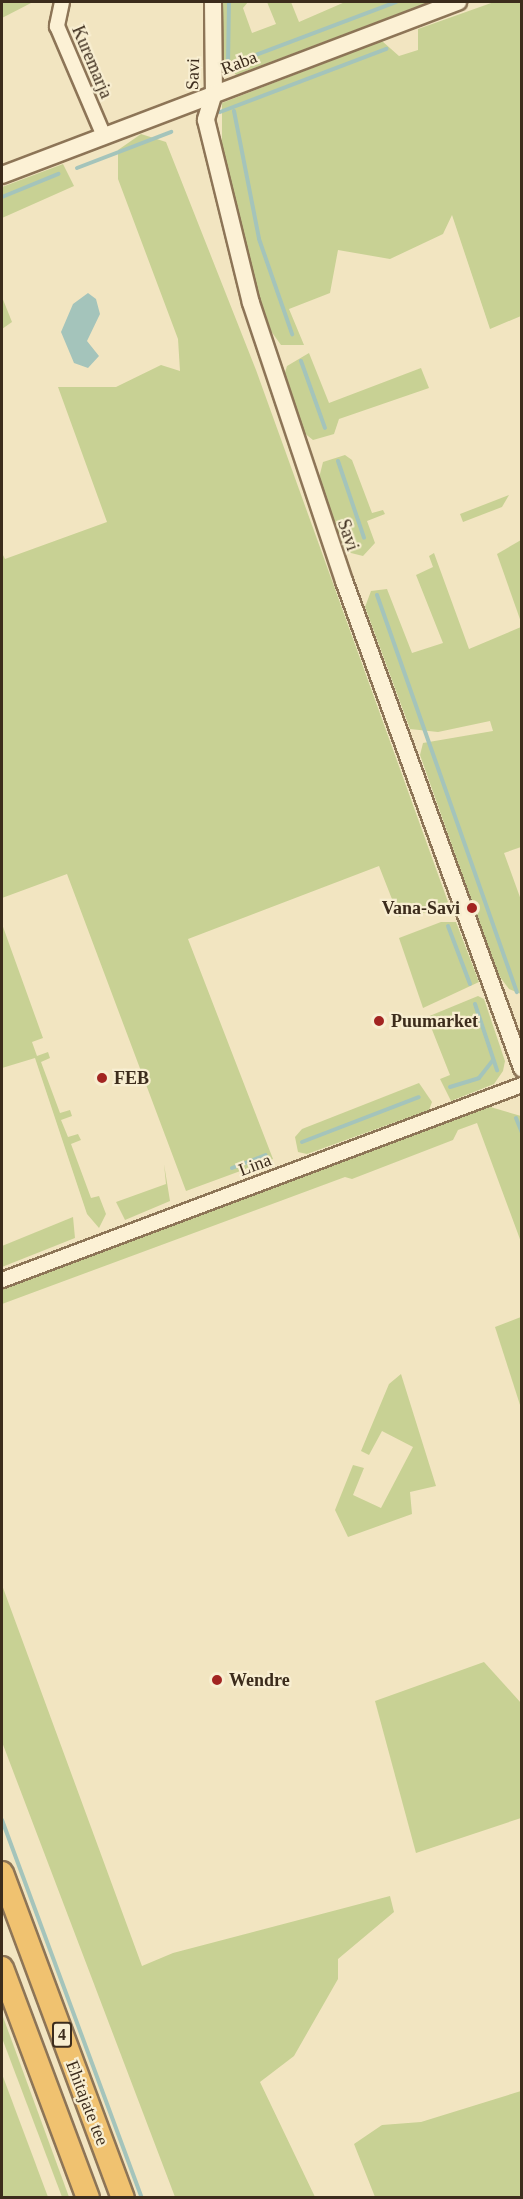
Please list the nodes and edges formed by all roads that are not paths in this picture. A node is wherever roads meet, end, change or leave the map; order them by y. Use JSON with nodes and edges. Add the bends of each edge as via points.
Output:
{"nodes":[{"id":1,"x":62,"y":2,"type":"edge"},
{"id":2,"x":213,"y":2,"type":"edge"},
{"id":3,"x":458,"y":2,"type":"edge"},
{"id":4,"x":214,"y":93,"type":"junction"},
{"id":5,"x":104,"y":136,"type":"junction"},
{"id":6,"x":2,"y":175,"type":"edge"},
{"id":7,"x":522,"y":1068,"type":"edge"},
{"id":8,"x":522,"y":1085,"type":"edge"},
{"id":9,"x":2,"y":1280,"type":"edge"},
{"id":10,"x":2,"y":1873,"type":"edge"},
{"id":11,"x":2,"y":1968,"type":"edge"},
{"id":12,"x":87,"y":2198,"type":"edge"},
{"id":13,"x":123,"y":2198,"type":"edge"}],
"edges":[{"from":1,"to":5,"type":"street","name":"Kuremarja","via":[[57,26]]},
{"from":2,"to":4,"type":"street","name":"Savi"},
{"from":3,"to":4,"type":"street","name":"Raba"},
{"from":4,"to":5,"type":"street","name":"Raba"},
{"from":4,"to":7,"type":"street","name":"Savi","via":[[206,120],[280,398]]},
{"from":5,"to":6,"type":"street","name":"Raba"},
{"from":8,"to":9,"type":"street","name":"Lina"},
{"from":10,"to":13,"type":"highway","name":"Ehitajate tee","number":"4"},
{"from":11,"to":12,"type":"highway","name":"Ehitajate tee","number":"4"}]}
